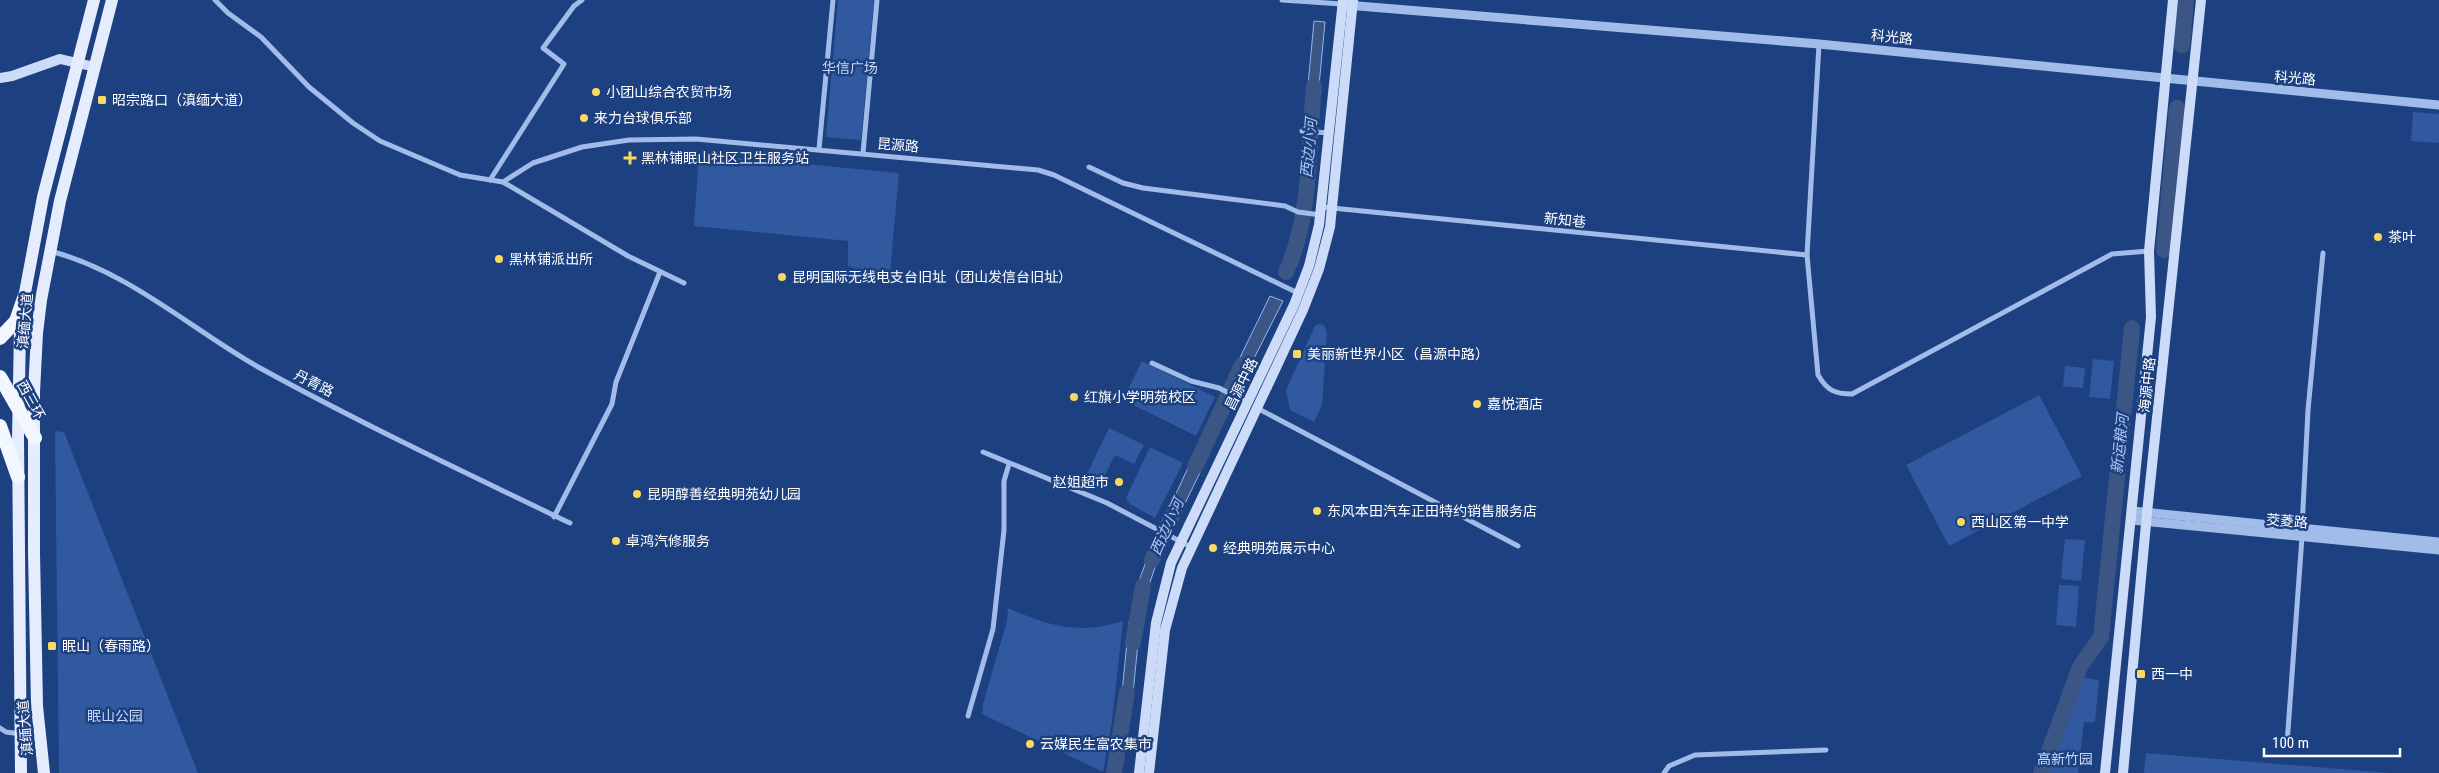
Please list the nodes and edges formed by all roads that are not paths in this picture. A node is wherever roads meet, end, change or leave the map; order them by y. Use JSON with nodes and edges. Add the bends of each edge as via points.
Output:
{"nodes":[{"id":1,"x":94,"y":0,"type":"edge"},
{"id":2,"x":112,"y":0,"type":"edge"},
{"id":3,"x":215,"y":0,"type":"edge"},
{"id":4,"x":582,"y":0,"type":"edge"},
{"id":5,"x":833,"y":0,"type":"edge"},
{"id":6,"x":877,"y":0,"type":"edge"},
{"id":7,"x":1282,"y":0,"type":"edge"},
{"id":8,"x":2173,"y":0,"type":"edge"},
{"id":9,"x":2201,"y":0,"type":"edge"},
{"id":10,"x":1348,"y":2,"type":"edge"},
{"id":11,"x":1819,"y":44,"type":"junction"},
{"id":12,"x":78,"y":62,"type":"junction"},
{"id":13,"x":95,"y":67,"type":"junction"},
{"id":14,"x":0,"y":78,"type":"edge"},
{"id":15,"x":2165,"y":78,"type":"junction"},
{"id":16,"x":2193,"y":82,"type":"junction"},
{"id":17,"x":2439,"y":105,"type":"edge"},
{"id":18,"x":1302,"y":131,"type":"dead end"},
{"id":19,"x":1327,"y":133,"type":"junction"},
{"id":20,"x":818,"y":149,"type":"junction"},
{"id":21,"x":863,"y":154,"type":"junction"},
{"id":22,"x":1089,"y":167,"type":"dead end"},
{"id":23,"x":490,"y":180,"type":"junction"},
{"id":24,"x":503,"y":182,"type":"junction"},
{"id":25,"x":1326,"y":212,"type":"junction"},
{"id":26,"x":49,"y":251,"type":"junction"},
{"id":27,"x":2149,"y":251,"type":"junction"},
{"id":28,"x":2323,"y":253,"type":"dead end"},
{"id":29,"x":1807,"y":255,"type":"junction"},
{"id":30,"x":660,"y":272,"type":"junction"},
{"id":31,"x":684,"y":283,"type":"dead end"},
{"id":32,"x":1300,"y":294,"type":"junction"},
{"id":33,"x":24,"y":298,"type":"junction"},
{"id":34,"x":0,"y":338,"type":"edge"},
{"id":35,"x":1152,"y":364,"type":"dead end"},
{"id":36,"x":0,"y":377,"type":"edge"},
{"id":37,"x":1248,"y":403,"type":"junction"},
{"id":38,"x":19,"y":413,"type":"junction"},
{"id":39,"x":0,"y":426,"type":"edge"},
{"id":40,"x":35,"y":438,"type":"junction"},
{"id":41,"x":983,"y":452,"type":"dead end"},
{"id":42,"x":1009,"y":464,"type":"junction"},
{"id":43,"x":18,"y":476,"type":"junction"},
{"id":44,"x":2133,"y":516,"type":"junction"},
{"id":45,"x":554,"y":517,"type":"junction"},
{"id":46,"x":2147,"y":518,"type":"junction"},
{"id":47,"x":570,"y":523,"type":"dead end"},
{"id":48,"x":2302,"y":532,"type":"junction"},
{"id":49,"x":1178,"y":540,"type":"junction"},
{"id":50,"x":2439,"y":542,"type":"edge"},
{"id":51,"x":1518,"y":546,"type":"dead end"},
{"id":52,"x":1191,"y":547,"type":"junction"},
{"id":53,"x":2439,"y":550,"type":"edge"},
{"id":54,"x":968,"y":716,"type":"dead end"},
{"id":55,"x":0,"y":728,"type":"edge"},
{"id":56,"x":22,"y":735,"type":"junction"},
{"id":57,"x":2287,"y":744,"type":"dead end"},
{"id":58,"x":1826,"y":750,"type":"dead end"},
{"id":59,"x":26,"y":772,"type":"edge"},
{"id":60,"x":44,"y":773,"type":"edge"},
{"id":61,"x":1140,"y":773,"type":"edge"},
{"id":62,"x":1149,"y":773,"type":"edge"},
{"id":63,"x":1664,"y":773,"type":"edge"},
{"id":64,"x":2105,"y":773,"type":"edge"},
{"id":65,"x":2123,"y":773,"type":"edge"}],
"edges":[{"from":1,"to":12,"type":"main road","name":"滇缅大道"},
{"from":2,"to":13,"type":"main road","name":"滇缅大道"},
{"from":3,"to":23,"type":"street","via":[[261,38],[308,87],[353,123],[380,140],[442,168]]},
{"from":4,"to":23,"type":"street","via":[[543,48],[564,64]]},
{"from":5,"to":20,"type":"street"},
{"from":6,"to":21,"type":"street"},
{"from":7,"to":10,"type":"street"},
{"from":8,"to":15,"type":"main road","name":"海源中路"},
{"from":9,"to":16,"type":"main road","name":"海源中路"},
{"from":10,"to":11,"type":"street","name":"科光路"},
{"from":10,"to":19,"type":"main road","name":"昌源中路"},
{"from":10,"to":25,"type":"main road","name":"昌源中路"},
{"from":11,"to":15,"type":"street","name":"科光路"},
{"from":11,"to":29,"type":"street"},
{"from":12,"to":13,"type":"main road"},
{"from":12,"to":14,"type":"main road","via":[[54,60]]},
{"from":12,"to":33,"type":"main road","name":"滇缅大道","via":[[43,197]]},
{"from":13,"to":26,"type":"main road","name":"滇缅大道"},
{"from":15,"to":16,"type":"street","name":"科光路"},
{"from":15,"to":27,"type":"main road","name":"海源中路"},
{"from":16,"to":17,"type":"street","name":"科光路"},
{"from":16,"to":46,"type":"main road","name":"海源中路"},
{"from":18,"to":19,"type":"street"},
{"from":19,"to":25,"type":"main road","name":"昌源中路"},
{"from":20,"to":21,"type":"street","name":"昆源路"},
{"from":20,"to":24,"type":"street","name":"昆源路","via":[[696,139],[629,140],[582,148],[533,163]]},
{"from":21,"to":32,"type":"street","name":"昆源路","via":[[1038,170],[1054,175]]},
{"from":22,"to":25,"type":"street","name":"新知巷","via":[[1131,186],[1286,206],[1298,212]]},
{"from":23,"to":24,"type":"street"},
{"from":24,"to":30,"type":"street"},
{"from":25,"to":29,"type":"street","name":"新知巷"},
{"from":25,"to":32,"type":"main road","name":"昌源中路","via":[[1319,270]]},
{"from":26,"to":40,"type":"main road","name":"滇缅大道","via":[[37,333]]},
{"from":26,"to":45,"type":"street","name":"丹青路","via":[[64,254],[117,278],[259,367]]},
{"from":27,"to":29,"type":"street","via":[[2112,254],[1852,394],[1836,394],[1824,386],[1818,375]]},
{"from":27,"to":44,"type":"main road","name":"海源中路","via":[[2151,317]]},
{"from":28,"to":48,"type":"street","via":[[2308,410]]},
{"from":30,"to":31,"type":"street"},
{"from":30,"to":45,"type":"street","via":[[616,382],[612,404]]},
{"from":32,"to":37,"type":"main road","name":"昌源中路"},
{"from":33,"to":34,"type":"highway","via":[[16,320]]},
{"from":33,"to":38,"type":"main road","name":"滇缅大道","via":[[20,331]]},
{"from":35,"to":37,"type":"street","via":[[1191,382],[1219,388]]},
{"from":36,"to":38,"type":"highway","name":"西三环"},
{"from":37,"to":49,"type":"main road","name":"昌源中路"},
{"from":37,"to":51,"type":"street"},
{"from":37,"to":52,"type":"main road","name":"昌源中路"},
{"from":38,"to":40,"type":"highway","name":"西三环"},
{"from":38,"to":43,"type":"main road","name":"滇缅大道"},
{"from":39,"to":43,"type":"highway"},
{"from":40,"to":60,"type":"main road","name":"滇缅大道","via":[[38,706]]},
{"from":41,"to":42,"type":"street"},
{"from":42,"to":49,"type":"street","via":[[1107,503]]},
{"from":42,"to":54,"type":"street","via":[[1004,481],[1004,530],[993,629]]},
{"from":43,"to":56,"type":"main road","name":"滇缅大道"},
{"from":44,"to":46,"type":"street","name":"茭菱路"},
{"from":44,"to":64,"type":"main road","name":"海源中路"},
{"from":45,"to":47,"type":"street","name":"丹青路","via":[[552,515]]},
{"from":46,"to":48,"type":"street","name":"茭菱路"},
{"from":46,"to":65,"type":"main road","name":"海源中路"},
{"from":48,"to":50,"type":"street","name":"茭菱路"},
{"from":48,"to":53,"type":"street","name":"茭菱路"},
{"from":48,"to":57,"type":"street"},
{"from":49,"to":52,"type":"street"},
{"from":49,"to":61,"type":"main road","name":"昌源中路","via":[[1156,623]]},
{"from":52,"to":62,"type":"main road","name":"昌源中路","via":[[1165,630]]},
{"from":55,"to":56,"type":"street"},
{"from":56,"to":59,"type":"main road","name":"滇缅大道"},
{"from":58,"to":63,"type":"street","via":[[1695,755],[1670,766]]}]}
